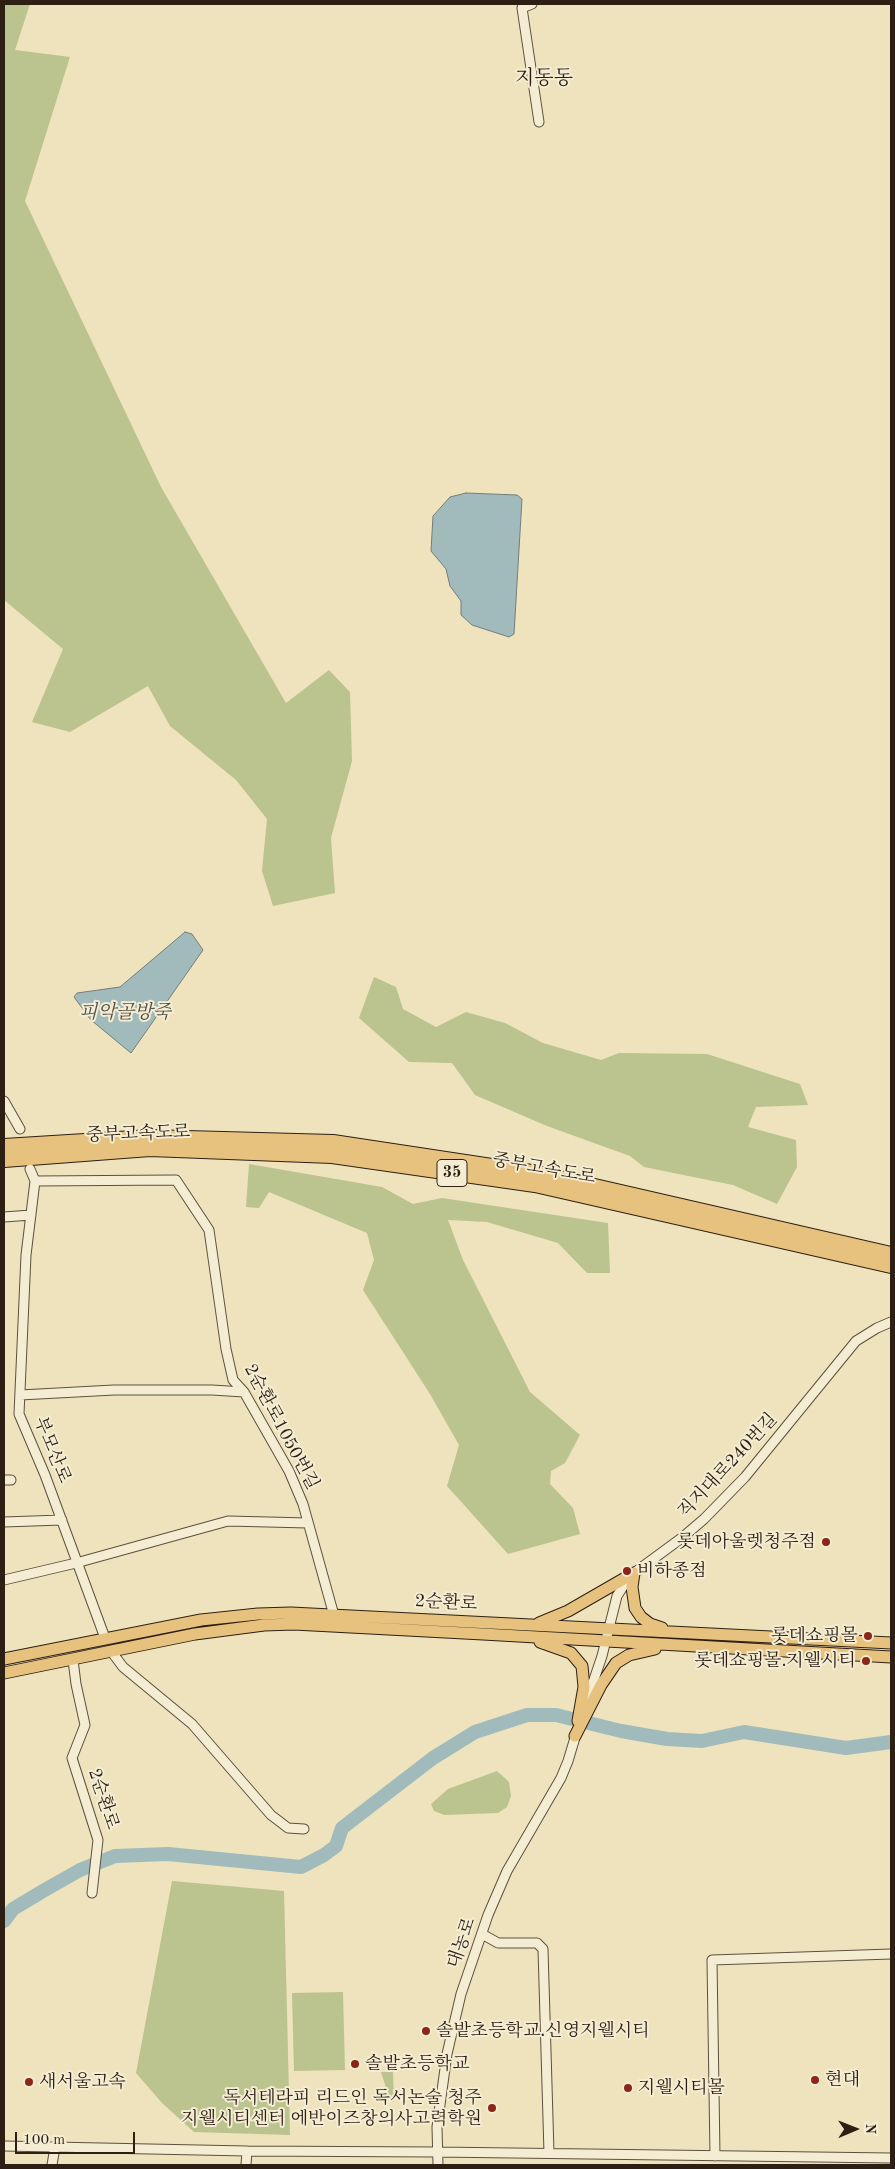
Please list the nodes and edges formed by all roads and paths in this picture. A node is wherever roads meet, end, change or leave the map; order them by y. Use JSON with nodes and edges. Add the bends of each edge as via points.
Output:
{"nodes":[{"id":1,"x":532,"y":4,"type":"edge"},
{"id":2,"x":539,"y":122,"type":"dead end"},
{"id":3,"x":4,"y":1101,"type":"edge"},
{"id":4,"x":20,"y":1129,"type":"dead end"},
{"id":5,"x":4,"y":1146,"type":"edge"},
{"id":6,"x":4,"y":1160,"type":"edge"},
{"id":7,"x":30,"y":1169,"type":"dead end"},
{"id":8,"x":35,"y":1181,"type":"junction"},
{"id":9,"x":31,"y":1215,"type":"junction"},
{"id":10,"x":4,"y":1218,"type":"edge"},
{"id":11,"x":891,"y":1254,"type":"edge"},
{"id":12,"x":891,"y":1266,"type":"edge"},
{"id":13,"x":891,"y":1322,"type":"edge"},
{"id":14,"x":244,"y":1392,"type":"junction"},
{"id":15,"x":20,"y":1395,"type":"junction"},
{"id":16,"x":62,"y":1520,"type":"junction"},
{"id":17,"x":4,"y":1522,"type":"edge"},
{"id":18,"x":308,"y":1523,"type":"junction"},
{"id":19,"x":76,"y":1563,"type":"junction"},
{"id":20,"x":634,"y":1573,"type":"junction"},
{"id":21,"x":4,"y":1580,"type":"edge"},
{"id":22,"x":617,"y":1582,"type":"junction"},
{"id":23,"x":617,"y":1596,"type":"junction"},
{"id":24,"x":336,"y":1621,"type":"junction"},
{"id":25,"x":534,"y":1625,"type":"junction"},
{"id":26,"x":608,"y":1628,"type":"junction"},
{"id":27,"x":672,"y":1632,"type":"junction"},
{"id":28,"x":519,"y":1636,"type":"junction"},
{"id":29,"x":105,"y":1638,"type":"junction"},
{"id":30,"x":606,"y":1641,"type":"junction"},
{"id":31,"x":891,"y":1643,"type":"edge"},
{"id":32,"x":706,"y":1648,"type":"junction"},
{"id":33,"x":111,"y":1652,"type":"junction"},
{"id":34,"x":891,"y":1657,"type":"edge"},
{"id":35,"x":4,"y":1659,"type":"edge"},
{"id":36,"x":73,"y":1660,"type":"junction"},
{"id":37,"x":4,"y":1674,"type":"edge"},
{"id":38,"x":592,"y":1686,"type":"junction"},
{"id":39,"x":575,"y":1736,"type":"junction"},
{"id":40,"x":304,"y":1829,"type":"dead end"},
{"id":41,"x":92,"y":1893,"type":"dead end"},
{"id":42,"x":482,"y":1934,"type":"junction"},
{"id":43,"x":891,"y":1954,"type":"edge"},
{"id":44,"x":4,"y":2146,"type":"edge"},
{"id":45,"x":55,"y":2147,"type":"junction"},
{"id":46,"x":247,"y":2151,"type":"junction"},
{"id":47,"x":891,"y":2151,"type":"edge"},
{"id":48,"x":438,"y":2152,"type":"junction"},
{"id":49,"x":549,"y":2153,"type":"junction"},
{"id":50,"x":714,"y":2156,"type":"junction"},
{"id":51,"x":868,"y":2158,"type":"junction"},
{"id":52,"x":891,"y":2158,"type":"edge"},
{"id":53,"x":52,"y":2165,"type":"edge"},
{"id":54,"x":246,"y":2165,"type":"edge"},
{"id":55,"x":438,"y":2165,"type":"edge"},
{"id":56,"x":889,"y":2165,"type":"edge"}],
"edges":[{"from":1,"to":2,"type":"street","via":[[522,8]]},
{"from":3,"to":4,"type":"street"},
{"from":5,"to":11,"type":"highway","name":"중부고속도로","number":"35","via":[[150,1137],[333,1142],[538,1173]]},
{"from":6,"to":12,"type":"highway","name":"중부고속도로","number":"35","via":[[150,1149],[332,1156],[535,1184]]},
{"from":7,"to":8,"type":"street","name":"부모산로"},
{"from":8,"to":9,"type":"street","name":"부모산로"},
{"from":8,"to":14,"type":"street","name":"2순환로1050번길","via":[[176,1180],[210,1230],[226,1349],[234,1380]]},
{"from":9,"to":10,"type":"street"},
{"from":9,"to":15,"type":"street","name":"부모산로","via":[[26,1255]]},
{"from":13,"to":20,"type":"street","name":"직지대로240번길","via":[[856,1341],[744,1477],[704,1520]]},
{"from":14,"to":15,"type":"street","via":[[114,1390]]},
{"from":14,"to":18,"type":"street","name":"2순환로1050번길","via":[[289,1471]]},
{"from":15,"to":16,"type":"street","name":"부모산로","via":[[19,1414]]},
{"from":16,"to":17,"type":"street"},
{"from":16,"to":19,"type":"street","name":"부모산로"},
{"from":18,"to":19,"type":"street","via":[[228,1521]]},
{"from":18,"to":24,"type":"street","name":"2순환로1050번길"},
{"from":19,"to":21,"type":"street"},
{"from":19,"to":29,"type":"street","name":"부모산로"},
{"from":20,"to":22,"type":"main road"},
{"from":20,"to":23,"type":"street","name":"직지대로240번길"},
{"from":20,"to":27,"type":"main road","via":[[632,1598],[641,1617]]},
{"from":22,"to":23,"type":"street"},
{"from":22,"to":25,"type":"main road","via":[[568,1611]]},
{"from":23,"to":26,"type":"street","name":"직지대로240번길"},
{"from":24,"to":25,"type":"main road","name":"2순환로"},
{"from":24,"to":28,"type":"main road","name":"2순환로"},
{"from":24,"to":29,"type":"main road","name":"2순환로","via":[[291,1613],[229,1616]]},
{"from":24,"to":33,"type":"main road","name":"2순환로","via":[[226,1629]]},
{"from":25,"to":26,"type":"main road","name":"2순환로"},
{"from":26,"to":27,"type":"main road","name":"2순환로"},
{"from":26,"to":30,"type":"street","name":"직지대로240번길"},
{"from":27,"to":31,"type":"main road","name":"2순환로"},
{"from":28,"to":30,"type":"main road","name":"2순환로"},
{"from":28,"to":38,"type":"main road","via":[[571,1652]]},
{"from":29,"to":35,"type":"main road","name":"2순환로"},
{"from":30,"to":32,"type":"main road","name":"2순환로"},
{"from":30,"to":38,"type":"street","name":"직지대로240번길"},
{"from":32,"to":34,"type":"main road","name":"2순환로"},
{"from":32,"to":38,"type":"main road","via":[[653,1649],[629,1655]]},
{"from":33,"to":36,"type":"main road","name":"2순환로"},
{"from":33,"to":40,"type":"street","via":[[123,1667],[192,1724],[271,1815],[288,1828]]},
{"from":36,"to":37,"type":"main road","name":"2순환로"},
{"from":36,"to":41,"type":"street","name":"2순환로","via":[[86,1725],[72,1758],[98,1840]]},
{"from":38,"to":39,"type":"main road"},
{"from":38,"to":39,"type":"main road"},
{"from":39,"to":42,"type":"street","name":"대농로","via":[[568,1761],[507,1871]]},
{"from":42,"to":48,"type":"street","name":"대농로","via":[[461,1994],[447,2054],[437,2127]]},
{"from":42,"to":49,"type":"street","via":[[498,1943],[537,1943],[543,1948]]},
{"from":43,"to":50,"type":"street","via":[[712,1960]]},
{"from":44,"to":45,"type":"street"},
{"from":45,"to":46,"type":"street"},
{"from":45,"to":53,"type":"street"},
{"from":46,"to":48,"type":"street"},
{"from":46,"to":54,"type":"street"},
{"from":47,"to":51,"type":"street"},
{"from":48,"to":49,"type":"street"},
{"from":48,"to":55,"type":"street","name":"대농로"},
{"from":49,"to":50,"type":"street"},
{"from":50,"to":51,"type":"street"},
{"from":51,"to":52,"type":"street"},
{"from":51,"to":56,"type":"street"}]}
